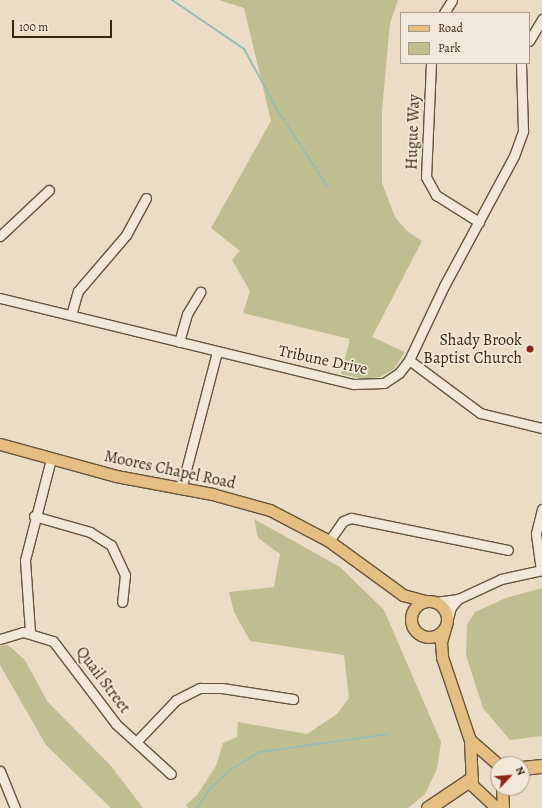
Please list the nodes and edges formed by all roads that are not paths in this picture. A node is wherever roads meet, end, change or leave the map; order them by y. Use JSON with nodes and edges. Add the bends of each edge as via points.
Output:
{"nodes":[{"id":1,"x":452,"y":0,"type":"edge"},
{"id":2,"x":445,"y":12,"type":"edge"},
{"id":3,"x":542,"y":19,"type":"edge"},
{"id":4,"x":530,"y":39,"type":"edge"},
{"id":5,"x":431,"y":64,"type":"edge"},
{"id":6,"x":521,"y":64,"type":"edge"},
{"id":7,"x":49,"y":190,"type":"dead end"},
{"id":8,"x":146,"y":198,"type":"dead end"},
{"id":9,"x":479,"y":222,"type":"junction"},
{"id":10,"x":0,"y":236,"type":"edge"},
{"id":11,"x":200,"y":292,"type":"dead end"},
{"id":12,"x":0,"y":298,"type":"edge"},
{"id":13,"x":71,"y":315,"type":"junction"},
{"id":14,"x":179,"y":342,"type":"junction"},
{"id":15,"x":217,"y":352,"type":"junction"},
{"id":16,"x":409,"y":360,"type":"junction"},
{"id":17,"x":542,"y":428,"type":"edge"},
{"id":18,"x":0,"y":444,"type":"edge"},
{"id":19,"x":51,"y":459,"type":"junction"},
{"id":20,"x":181,"y":489,"type":"junction"},
{"id":21,"x":542,"y":509,"type":"edge"},
{"id":22,"x":34,"y":516,"type":"junction"},
{"id":23,"x":328,"y":541,"type":"junction"},
{"id":24,"x":508,"y":550,"type":"dead end"},
{"id":25,"x":542,"y":565,"type":"edge"},
{"id":26,"x":542,"y":570,"type":"edge"},
{"id":27,"x":403,"y":595,"type":"junction"},
{"id":28,"x":458,"y":599,"type":"junction"},
{"id":29,"x":425,"y":601,"type":"junction"},
{"id":30,"x":122,"y":602,"type":"dead end"},
{"id":31,"x":436,"y":602,"type":"junction"},
{"id":32,"x":411,"y":618,"type":"junction"},
{"id":33,"x":446,"y":625,"type":"junction"},
{"id":34,"x":30,"y":632,"type":"junction"},
{"id":35,"x":424,"y":637,"type":"junction"},
{"id":36,"x":0,"y":639,"type":"edge"},
{"id":37,"x":442,"y":657,"type":"junction"},
{"id":38,"x":293,"y":698,"type":"dead end"},
{"id":39,"x":470,"y":740,"type":"junction"},
{"id":40,"x":136,"y":742,"type":"junction"},
{"id":41,"x":490,"y":759,"type":"edge"},
{"id":42,"x":490,"y":764,"type":"edge"},
{"id":43,"x":542,"y":766,"type":"edge"},
{"id":44,"x":530,"y":767,"type":"edge"},
{"id":45,"x":0,"y":771,"type":"edge"},
{"id":46,"x":170,"y":774,"type":"dead end"},
{"id":47,"x":471,"y":774,"type":"junction"},
{"id":48,"x":502,"y":796,"type":"edge"},
{"id":49,"x":15,"y":808,"type":"edge"},
{"id":50,"x":428,"y":808,"type":"edge"},
{"id":51,"x":497,"y":808,"type":"edge"},
{"id":52,"x":503,"y":808,"type":"edge"}],
"edges":[{"from":1,"to":2,"type":"street"},
{"from":3,"to":4,"type":"street"},
{"from":5,"to":9,"type":"street","name":"Hugue Way","via":[[426,178],[436,196]]},
{"from":6,"to":9,"type":"street","name":"Tribune Drive","via":[[522,138]]},
{"from":7,"to":10,"type":"street"},
{"from":8,"to":13,"type":"street","via":[[126,235],[78,291]]},
{"from":9,"to":16,"type":"street","name":"Tribune Drive"},
{"from":11,"to":14,"type":"street","via":[[187,314]]},
{"from":12,"to":13,"type":"street","name":"Tribune Drive"},
{"from":13,"to":14,"type":"street","name":"Tribune Drive"},
{"from":14,"to":15,"type":"street","name":"Tribune Drive"},
{"from":15,"to":16,"type":"street","name":"Tribune Drive","via":[[363,385],[392,378]]},
{"from":15,"to":20,"type":"street"},
{"from":16,"to":17,"type":"street","via":[[480,412]]},
{"from":18,"to":19,"type":"main road","name":"Moores Chapel Road"},
{"from":19,"to":20,"type":"main road","name":"Moores Chapel Road"},
{"from":19,"to":22,"type":"street"},
{"from":20,"to":23,"type":"main road","name":"Moores Chapel Road","via":[[270,510]]},
{"from":21,"to":26,"type":"street","via":[[536,532]]},
{"from":22,"to":30,"type":"street","via":[[90,532],[111,545],[125,575]]},
{"from":22,"to":34,"type":"street","via":[[25,560]]},
{"from":23,"to":24,"type":"street","via":[[343,521],[350,518]]},
{"from":23,"to":27,"type":"main road","name":"Moores Chapel Road"},
{"from":25,"to":26,"type":"street"},
{"from":26,"to":28,"type":"street","via":[[501,579]]},
{"from":27,"to":29,"type":"main road","name":"Moores Chapel Road"},
{"from":27,"to":32,"type":"main road"},
{"from":28,"to":31,"type":"street"},
{"from":28,"to":33,"type":"street","via":[[451,607]]},
{"from":29,"to":31,"type":"main road"},
{"from":29,"to":32,"type":"main road","via":[[415,608]]},
{"from":31,"to":33,"type":"main road","via":[[445,610]]},
{"from":32,"to":35,"type":"main road","via":[[414,630]]},
{"from":33,"to":35,"type":"main road","via":[[437,636]]},
{"from":33,"to":37,"type":"main road","via":[[441,642]]},
{"from":34,"to":36,"type":"street"},
{"from":34,"to":40,"type":"street","name":"Quail Street","via":[[46,637],[60,648],[88,690]]},
{"from":35,"to":37,"type":"main road"},
{"from":37,"to":39,"type":"main road"},
{"from":38,"to":40,"type":"street","via":[[200,688],[176,700]]},
{"from":39,"to":41,"type":"main road"},
{"from":39,"to":47,"type":"main road"},
{"from":40,"to":46,"type":"street","name":"Quail Street"},
{"from":42,"to":47,"type":"main road"},
{"from":43,"to":44,"type":"highway"},
{"from":45,"to":49,"type":"street"},
{"from":47,"to":50,"type":"highway"},
{"from":47,"to":51,"type":"main road","via":[[476,791]]},
{"from":48,"to":52,"type":"main road"}]}
